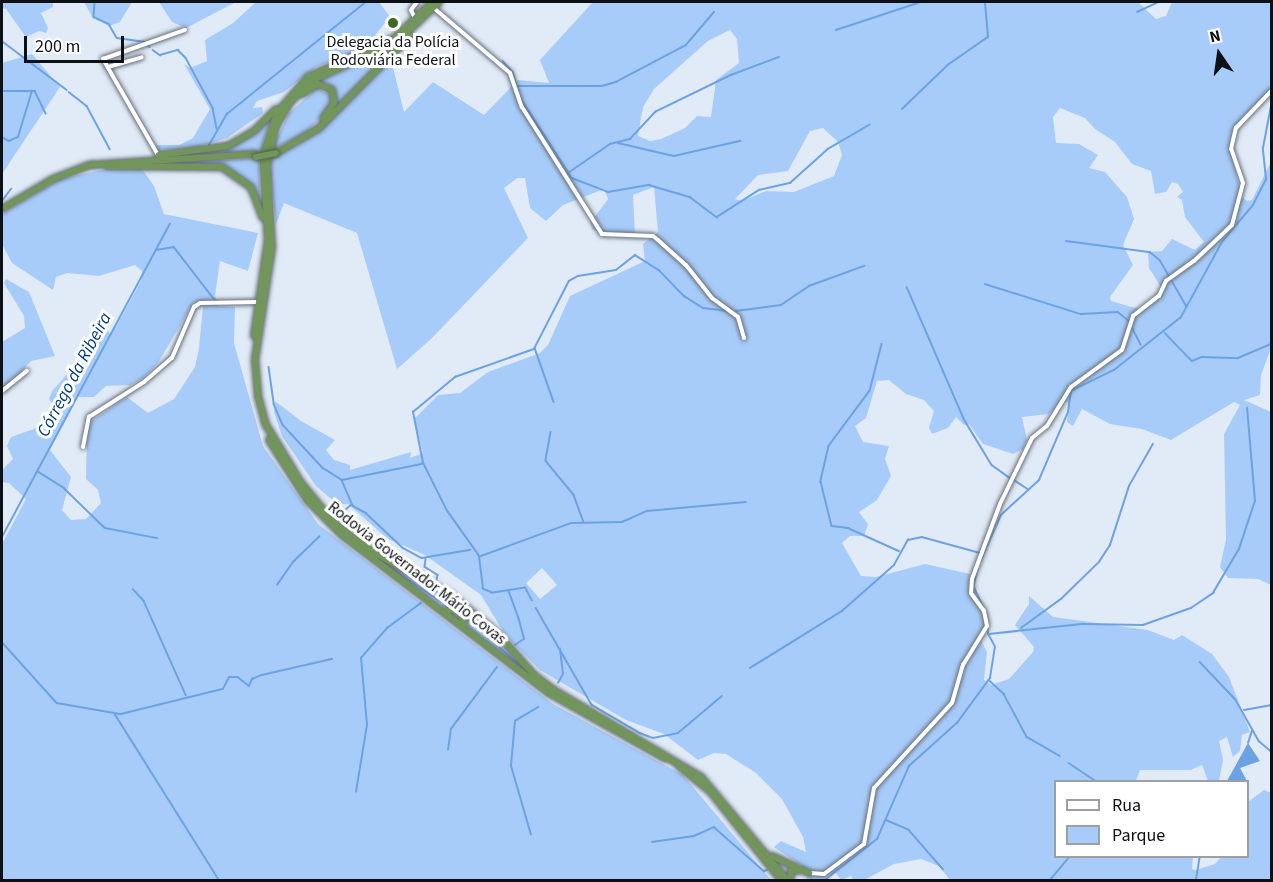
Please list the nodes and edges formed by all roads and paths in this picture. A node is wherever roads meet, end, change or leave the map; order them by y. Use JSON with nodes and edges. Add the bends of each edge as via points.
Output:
{"nodes":[{"id":1,"x":417,"y":2,"type":"edge"},
{"id":2,"x":432,"y":2,"type":"edge"},
{"id":3,"x":440,"y":2,"type":"edge"},
{"id":4,"x":435,"y":9,"type":"junction"},
{"id":5,"x":416,"y":19,"type":"junction"},
{"id":6,"x":185,"y":30,"type":"dead end"},
{"id":7,"x":142,"y":57,"type":"dead end"},
{"id":8,"x":108,"y":68,"type":"junction"},
{"id":9,"x":301,"y":83,"type":"junction"},
{"id":10,"x":1272,"y":90,"type":"edge"},
{"id":11,"x":271,"y":141,"type":"junction"},
{"id":12,"x":275,"y":152,"type":"junction"},
{"id":13,"x":158,"y":155,"type":"junction"},
{"id":14,"x":255,"y":156,"type":"junction"},
{"id":15,"x":97,"y":166,"type":"junction"},
{"id":16,"x":82,"y":167,"type":"junction"},
{"id":17,"x":67,"y":172,"type":"junction"},
{"id":18,"x":2,"y":209,"type":"edge"},
{"id":19,"x":261,"y":285,"type":"junction"},
{"id":20,"x":258,"y":302,"type":"junction"},
{"id":21,"x":744,"y":338,"type":"dead end"},
{"id":22,"x":27,"y":371,"type":"dead end"},
{"id":23,"x":2,"y":391,"type":"edge"},
{"id":24,"x":83,"y":447,"type":"dead end"},
{"id":25,"x":431,"y":582,"type":"junction"},
{"id":26,"x":421,"y":596,"type":"junction"},
{"id":27,"x":498,"y":634,"type":"junction"},
{"id":28,"x":489,"y":647,"type":"junction"},
{"id":29,"x":743,"y":824,"type":"junction"},
{"id":30,"x":809,"y":873,"type":"junction"},
{"id":31,"x":781,"y":880,"type":"edge"},
{"id":32,"x":788,"y":880,"type":"edge"}],
"edges":[{"from":1,"to":5,"type":"street","via":[[411,10]]},
{"from":2,"to":5,"type":"highway","name":"Rodovia Governador Mário Covas"},
{"from":3,"to":4,"type":"highway"},
{"from":3,"to":11,"type":"highway","name":"Rodovia Governador Mário Covas","via":[[399,40],[331,69],[306,85],[284,110]]},
{"from":4,"to":12,"type":"highway","via":[[319,128]]},
{"from":4,"to":21,"type":"street","via":[[510,73],[522,107],[602,234],[653,236],[672,250],[712,298],[738,317]]},
{"from":5,"to":9,"type":"highway","name":"Rodovia Governador Mário Covas","via":[[392,39],[328,65]]},
{"from":6,"to":8,"type":"street","via":[[103,59]]},
{"from":7,"to":8,"type":"street"},
{"from":8,"to":13,"type":"street"},
{"from":9,"to":13,"type":"highway","via":[[265,122],[235,142],[208,151]]},
{"from":9,"to":19,"type":"highway","name":"Rodovia Governador Mário Covas","via":[[280,108],[265,143],[262,177],[268,233]]},
{"from":10,"to":30,"type":"street","via":[[1236,128],[1231,149],[1243,183],[1232,225],[1166,281],[1155,300],[1133,316],[1122,350],[1071,387],[1047,426],[1032,438],[1000,504],[972,579],[972,593],[984,611],[987,626],[963,665],[952,703],[874,788],[864,844],[824,874]]},
{"from":11,"to":12,"type":"highway","via":[[289,109],[313,86],[323,85],[332,90],[332,108],[302,137]]},
{"from":11,"to":25,"type":"highway","name":"Rodovia Governador Mário Covas","via":[[267,170],[273,240],[255,360],[263,416],[284,458],[327,517],[375,553]]},
{"from":12,"to":14,"type":"highway","bridge":true},
{"from":13,"to":16,"type":"highway"},
{"from":14,"to":15,"type":"highway"},
{"from":14,"to":16,"type":"highway","via":[[113,161]]},
{"from":15,"to":17,"type":"highway"},
{"from":15,"to":19,"type":"highway","via":[[207,164],[238,174],[254,190],[263,214]]},
{"from":16,"to":17,"type":"highway"},
{"from":17,"to":18,"type":"highway"},
{"from":19,"to":20,"type":"highway","name":"Rodovia Governador Mário Covas"},
{"from":20,"to":24,"type":"street","via":[[200,303],[194,307],[172,358],[144,382],[89,417]]},
{"from":20,"to":26,"type":"highway","name":"Rodovia Governador Mário Covas","via":[[252,385],[274,451],[325,520]]},
{"from":22,"to":23,"type":"street"},
{"from":25,"to":26,"type":"highway","via":[[452,600],[455,610],[448,612]]},
{"from":25,"to":27,"type":"highway","name":"Rodovia Governador Mário Covas"},
{"from":26,"to":28,"type":"highway","name":"Rodovia Governador Mário Covas"},
{"from":27,"to":28,"type":"highway","via":[[469,614],[461,615],[461,622]]},
{"from":27,"to":29,"type":"highway","name":"Rodovia Governador Mário Covas","via":[[552,689],[689,768],[713,787]]},
{"from":28,"to":31,"type":"highway","name":"Rodovia Governador Mário Covas","via":[[549,693],[675,763],[699,781]]},
{"from":29,"to":30,"type":"highway","via":[[777,861]]},
{"from":29,"to":32,"type":"highway","name":"Rodovia Governador Mário Covas"},
{"from":30,"to":32,"type":"highway","via":[[793,870]]}]}
